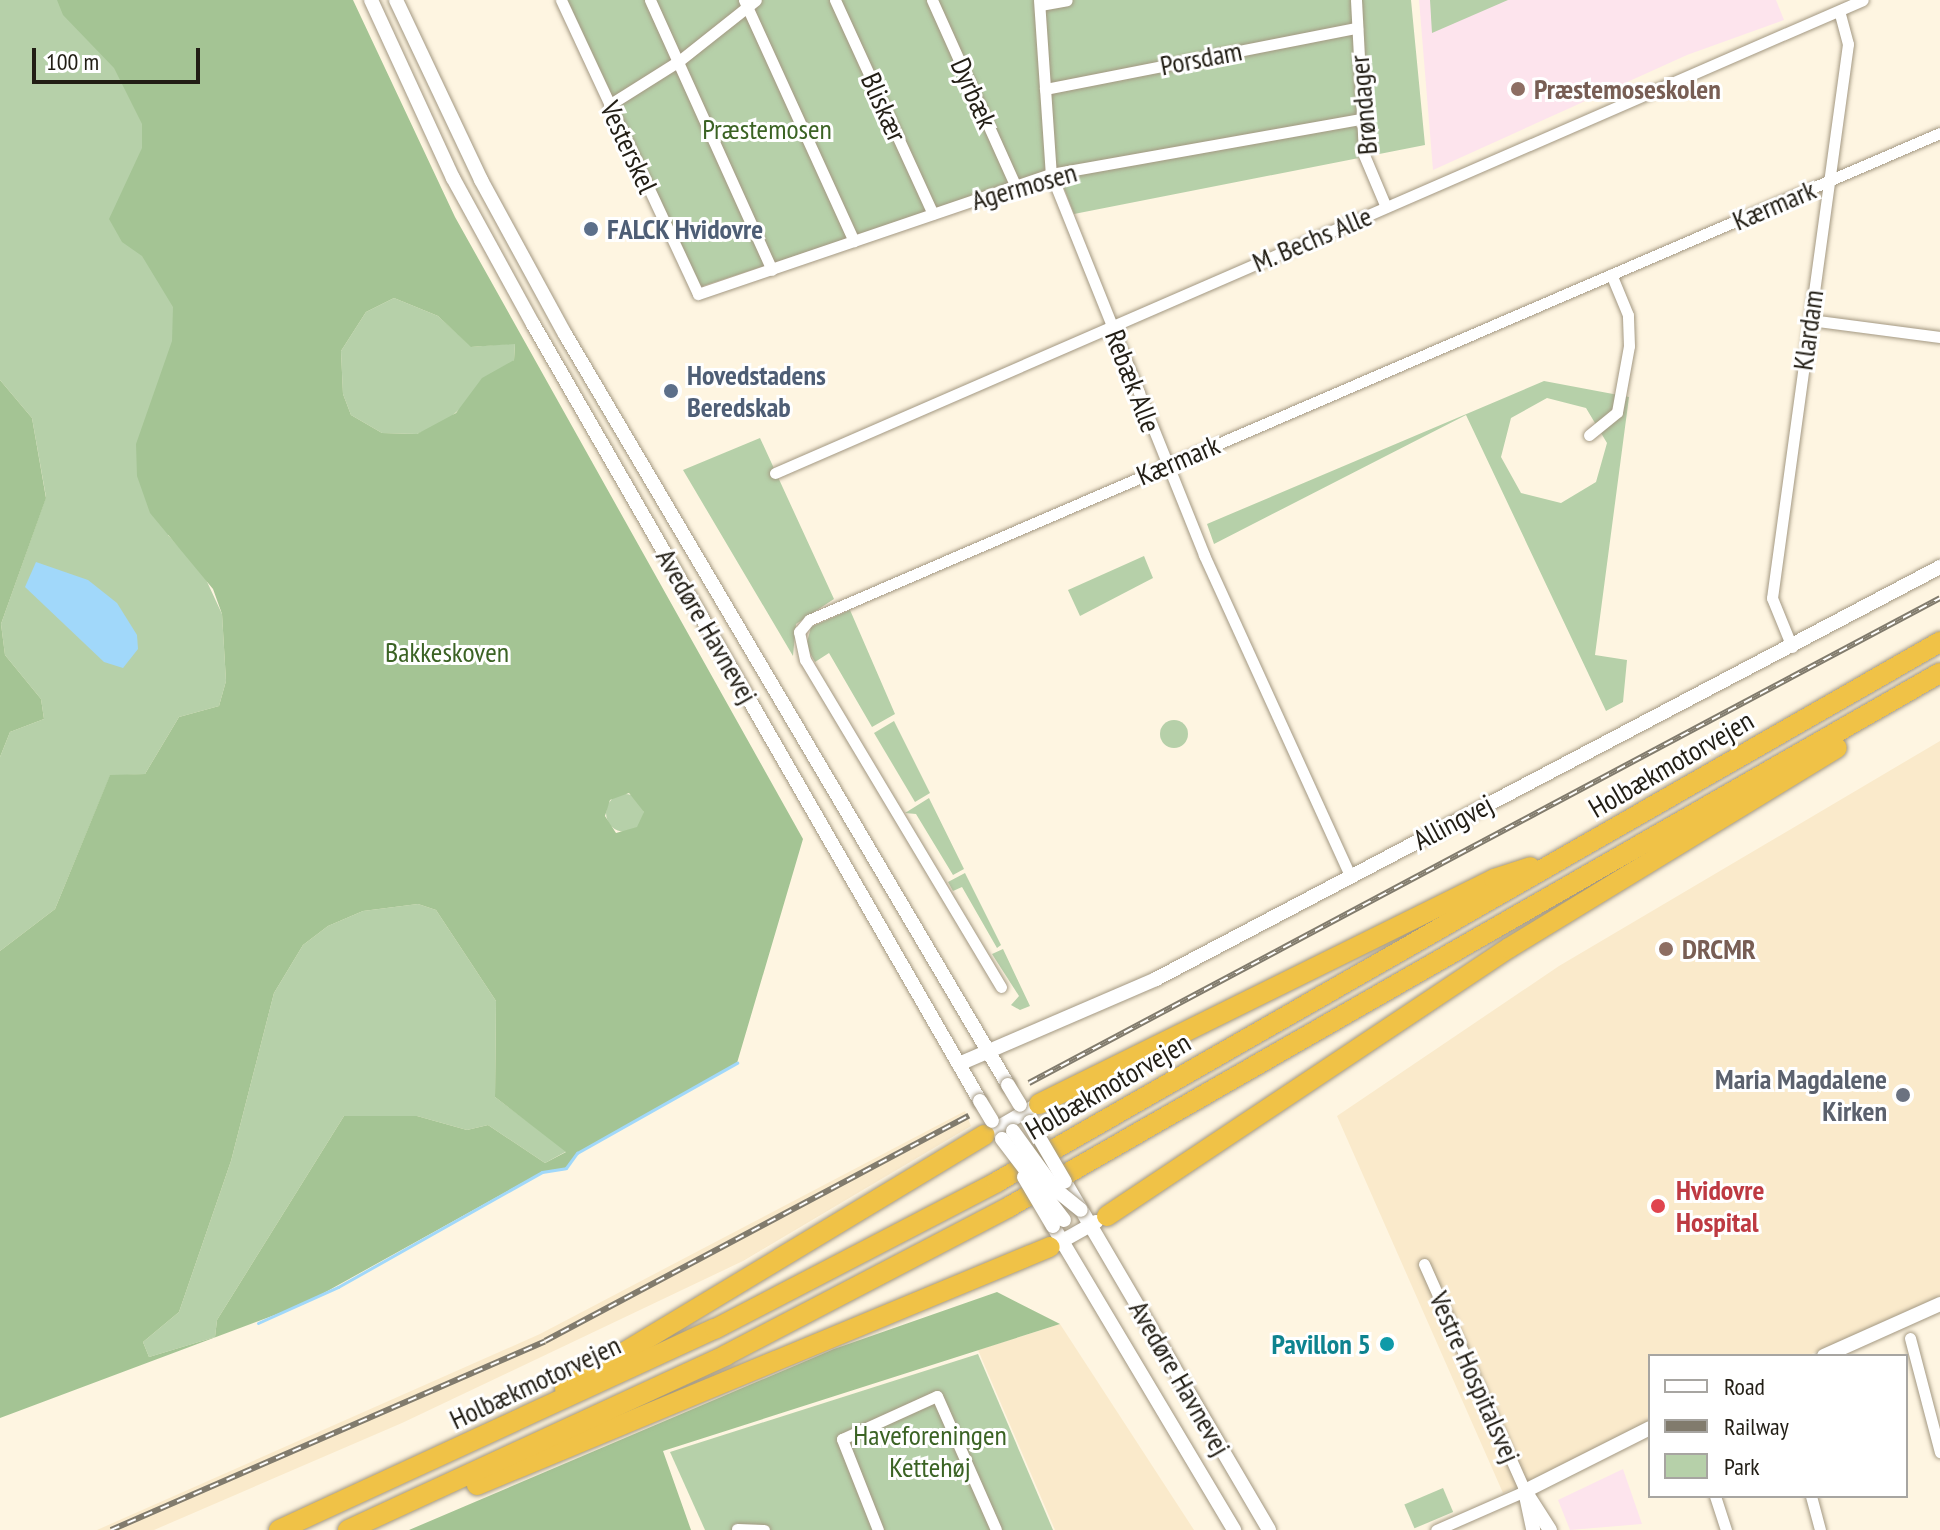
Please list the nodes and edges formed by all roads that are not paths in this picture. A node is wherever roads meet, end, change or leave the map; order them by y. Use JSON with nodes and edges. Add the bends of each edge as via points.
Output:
{"nodes":[{"id":1,"x":371,"y":0,"type":"edge"},
{"id":2,"x":396,"y":0,"type":"edge"},
{"id":3,"x":561,"y":0,"type":"edge"},
{"id":4,"x":650,"y":0,"type":"edge"},
{"id":5,"x":835,"y":0,"type":"edge"},
{"id":6,"x":932,"y":0,"type":"edge"},
{"id":7,"x":1067,"y":0,"type":"edge"},
{"id":8,"x":1356,"y":0,"type":"edge"},
{"id":9,"x":1863,"y":0,"type":"edge"},
{"id":10,"x":1040,"y":2,"type":"edge"},
{"id":11,"x":750,"y":3,"type":"edge"},
{"id":12,"x":1845,"y":5,"type":"edge"},
{"id":13,"x":1357,"y":28,"type":"junction"},
{"id":14,"x":679,"y":61,"type":"junction"},
{"id":15,"x":1045,"y":89,"type":"junction"},
{"id":16,"x":609,"y":105,"type":"junction"},
{"id":17,"x":1361,"y":119,"type":"junction"},
{"id":18,"x":1940,"y":133,"type":"edge"},
{"id":19,"x":1051,"y":174,"type":"junction"},
{"id":20,"x":1829,"y":182,"type":"junction"},
{"id":21,"x":1015,"y":185,"type":"junction"},
{"id":22,"x":1386,"y":207,"type":"junction"},
{"id":23,"x":933,"y":214,"type":"junction"},
{"id":24,"x":854,"y":241,"type":"junction"},
{"id":25,"x":772,"y":270,"type":"junction"},
{"id":26,"x":1611,"y":274,"type":"junction"},
{"id":27,"x":698,"y":294,"type":"joint"},
{"id":28,"x":1810,"y":320,"type":"junction"},
{"id":29,"x":1111,"y":325,"type":"junction"},
{"id":30,"x":1940,"y":337,"type":"edge"},
{"id":31,"x":1589,"y":435,"type":"dead end"},
{"id":32,"x":1166,"y":465,"type":"junction"},
{"id":33,"x":775,"y":473,"type":"dead end"},
{"id":34,"x":1940,"y":567,"type":"edge"},
{"id":35,"x":1940,"y":642,"type":"edge"},
{"id":36,"x":1792,"y":647,"type":"junction"},
{"id":37,"x":1940,"y":673,"type":"edge"},
{"id":38,"x":1940,"y":686,"type":"edge"},
{"id":39,"x":1572,"y":853,"type":"junction"},
{"id":40,"x":1350,"y":876,"type":"junction"},
{"id":41,"x":1001,"y":987,"type":"dead end"},
{"id":42,"x":988,"y":1050,"type":"junction"},
{"id":43,"x":959,"y":1064,"type":"junction"},
{"id":44,"x":1028,"y":1111,"type":"junction"},
{"id":45,"x":997,"y":1131,"type":"junction"},
{"id":46,"x":1081,"y":1210,"type":"junction"},
{"id":47,"x":1098,"y":1221,"type":"junction"},
{"id":48,"x":1058,"y":1223,"type":"junction"},
{"id":49,"x":1056,"y":1244,"type":"junction"},
{"id":50,"x":1424,"y":1264,"type":"dead end"},
{"id":51,"x":1940,"y":1304,"type":"edge"},
{"id":52,"x":1910,"y":1338,"type":"dead end"},
{"id":53,"x":1828,"y":1354,"type":"edge"},
{"id":54,"x":1648,"y":1429,"type":"edge"},
{"id":55,"x":498,"y":1431,"type":"junction"},
{"id":56,"x":1940,"y":1452,"type":"edge"},
{"id":57,"x":1525,"y":1491,"type":"junction"},
{"id":58,"x":1716,"y":1498,"type":"edge"},
{"id":59,"x":1812,"y":1498,"type":"edge"},
{"id":60,"x":358,"y":1526,"type":"edge"},
{"id":61,"x":737,"y":1529,"type":"edge"},
{"id":62,"x":279,"y":1530,"type":"edge"},
{"id":63,"x":764,"y":1530,"type":"edge"},
{"id":64,"x":878,"y":1530,"type":"edge"},
{"id":65,"x":996,"y":1530,"type":"edge"},
{"id":66,"x":1234,"y":1530,"type":"edge"},
{"id":67,"x":1269,"y":1530,"type":"edge"},
{"id":68,"x":1436,"y":1530,"type":"edge"},
{"id":69,"x":1533,"y":1530,"type":"edge"},
{"id":70,"x":1550,"y":1530,"type":"edge"},
{"id":71,"x":1726,"y":1530,"type":"edge"},
{"id":72,"x":1820,"y":1530,"type":"edge"}],
"edges":[{"from":1,"to":43,"type":"street","name":"Avedøre Havnevej","via":[[453,178],[533,324]]},
{"from":2,"to":42,"type":"street","name":"Avedøre Havnevej","via":[[474,166],[565,334]]},
{"from":3,"to":16,"type":"street","name":"Vesterskel"},
{"from":4,"to":14,"type":"street"},
{"from":5,"to":23,"type":"street","name":"Bliskær"},
{"from":6,"to":21,"type":"street","name":"Dyrbæk"},
{"from":7,"to":10,"type":"street"},
{"from":8,"to":13,"type":"street","name":"Brøndager"},
{"from":9,"to":12,"type":"street","name":"M. Bechs Alle"},
{"from":10,"to":15,"type":"street","name":"Rebæk Alle"},
{"from":11,"to":14,"type":"street"},
{"from":11,"to":24,"type":"street"},
{"from":12,"to":20,"type":"street","name":"Klardam","via":[[1848,44]]},
{"from":12,"to":22,"type":"street","name":"M. Bechs Alle"},
{"from":13,"to":15,"type":"street","name":"Porsdam"},
{"from":13,"to":17,"type":"street","name":"Brøndager"},
{"from":14,"to":16,"type":"street"},
{"from":14,"to":25,"type":"street"},
{"from":15,"to":19,"type":"street","name":"Rebæk Alle"},
{"from":16,"to":27,"type":"street","name":"Vesterskel"},
{"from":17,"to":19,"type":"street","name":"Agermosen"},
{"from":17,"to":22,"type":"street","name":"Brøndager","via":[[1366,162]]},
{"from":18,"to":20,"type":"street","name":"Kærmark"},
{"from":19,"to":21,"type":"street","name":"Agermosen"},
{"from":19,"to":29,"type":"street","name":"Rebæk Alle"},
{"from":20,"to":26,"type":"street","name":"Kærmark"},
{"from":20,"to":28,"type":"street","name":"Klardam"},
{"from":21,"to":23,"type":"street","name":"Agermosen"},
{"from":22,"to":29,"type":"street","name":"M. Bechs Alle"},
{"from":23,"to":24,"type":"street","name":"Agermosen"},
{"from":24,"to":25,"type":"street","name":"Agermosen"},
{"from":25,"to":27,"type":"street","name":"Agermosen"},
{"from":26,"to":31,"type":"street","via":[[1628,315],[1629,346],[1617,412]]},
{"from":26,"to":32,"type":"street","name":"Kærmark"},
{"from":28,"to":30,"type":"street"},
{"from":28,"to":36,"type":"street","name":"Klardam","via":[[1772,598]]},
{"from":29,"to":32,"type":"street","name":"Rebæk Alle"},
{"from":29,"to":33,"type":"street","name":"M. Bechs Alle"},
{"from":32,"to":40,"type":"street","name":"Rebæk Alle"},
{"from":32,"to":41,"type":"street","name":"Kærmark","via":[[837,606],[799,632],[805,660]]},
{"from":34,"to":36,"type":"street","name":"Allingvej"},
{"from":35,"to":39,"type":"highway","name":"Holbækmotorvejen"},
{"from":36,"to":40,"type":"street","name":"Allingvej"},
{"from":37,"to":60,"type":"highway","name":"Holbækmotorvejen","via":[[995,1215],[726,1355]]},
{"from":38,"to":47,"type":"highway","via":[[1509,948]]},
{"from":39,"to":44,"type":"highway","via":[[1494,879]]},
{"from":39,"to":55,"type":"highway","name":"Holbækmotorvejen","via":[[984,1189],[766,1303]]},
{"from":40,"to":42,"type":"street","name":"Allingvej","via":[[1156,979]]},
{"from":42,"to":43,"type":"street","name":"Allingvej"},
{"from":42,"to":44,"type":"street","name":"Avedøre Havnevej","bridge":true},
{"from":43,"to":45,"type":"street","name":"Avedøre Havnevej","bridge":true},
{"from":44,"to":45,"type":"street"},
{"from":44,"to":46,"type":"street","name":"Avedøre Havnevej","bridge":true},
{"from":45,"to":46,"type":"street","bridge":true},
{"from":45,"to":48,"type":"street","name":"Avedøre Havnevej","bridge":true},
{"from":45,"to":55,"type":"highway"},
{"from":46,"to":47,"type":"street","name":"Avedøre Havnevej"},
{"from":47,"to":48,"type":"street"},
{"from":47,"to":49,"type":"street"},
{"from":47,"to":67,"type":"street","name":"Avedøre Havnevej"},
{"from":48,"to":49,"type":"street","name":"Avedøre Havnevej"},
{"from":49,"to":60,"type":"highway","via":[[451,1496]]},
{"from":49,"to":66,"type":"street","name":"Avedøre Havnevej"},
{"from":50,"to":57,"type":"street","name":"Vestre Hospitalsvej"},
{"from":51,"to":53,"type":"street"},
{"from":52,"to":56,"type":"street"},
{"from":54,"to":57,"type":"street"},
{"from":55,"to":62,"type":"highway","name":"Holbækmotorvejen"},
{"from":57,"to":68,"type":"street"},
{"from":57,"to":69,"type":"street"},
{"from":57,"to":70,"type":"street"},
{"from":58,"to":71,"type":"street"},
{"from":59,"to":72,"type":"street"},
{"from":61,"to":63,"type":"street"},
{"from":64,"to":65,"type":"street","via":[[842,1439],[937,1396]]}]}
